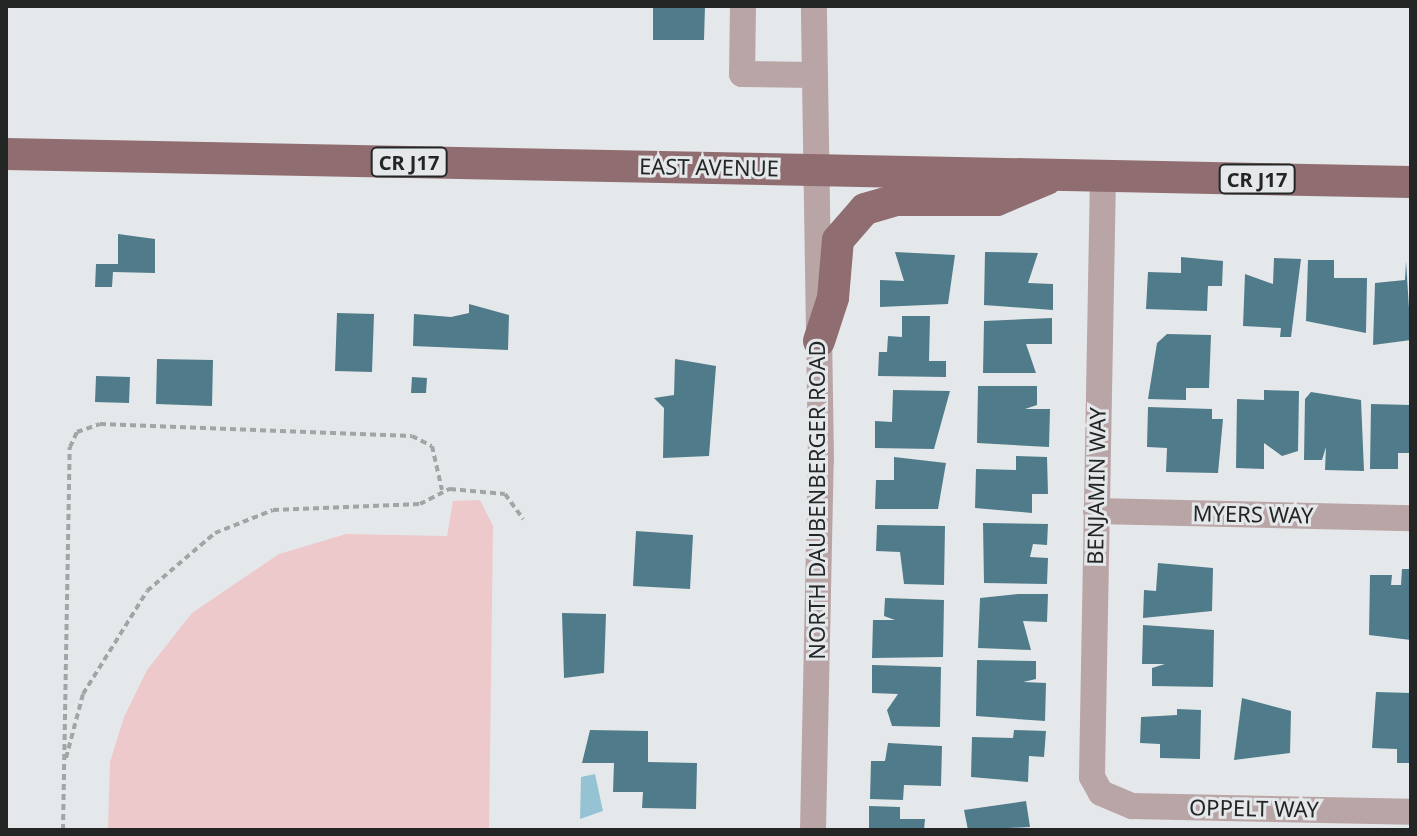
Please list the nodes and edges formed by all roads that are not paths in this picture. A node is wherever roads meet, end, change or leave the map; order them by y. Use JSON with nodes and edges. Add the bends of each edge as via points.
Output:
{"nodes":[{"id":1,"x":743,"y":6,"type":"edge"},
{"id":2,"x":814,"y":6,"type":"edge"},
{"id":3,"x":814,"y":75,"type":"junction"},
{"id":4,"x":6,"y":154,"type":"edge"},
{"id":5,"x":813,"y":170,"type":"junction"},
{"id":6,"x":1057,"y":175,"type":"junction"},
{"id":7,"x":1103,"y":176,"type":"junction"},
{"id":8,"x":1411,"y":182,"type":"edge"},
{"id":9,"x":819,"y":341,"type":"junction"},
{"id":10,"x":1096,"y":511,"type":"junction"},
{"id":11,"x":1411,"y":518,"type":"edge"},
{"id":12,"x":1101,"y":793,"type":"joint"},
{"id":13,"x":1411,"y":812,"type":"edge"},
{"id":14,"x":813,"y":830,"type":"edge"}],
"edges":[{"from":1,"to":3,"type":"street","via":[[742,74]]},
{"from":2,"to":3,"type":"street","name":"NORTH DAUBENBERGER ROAD"},
{"from":3,"to":5,"type":"street","name":"NORTH DAUBENBERGER ROAD"},
{"from":4,"to":5,"type":"main road","name":"EAST AVENUE","number":"CR J17"},
{"from":5,"to":6,"type":"main road","name":"EAST AVENUE","number":"CR J17"},
{"from":5,"to":9,"type":"street","name":"NORTH DAUBENBERGER ROAD"},
{"from":6,"to":7,"type":"main road","name":"EAST AVENUE","number":"CR J17"},
{"from":6,"to":9,"type":"main road","via":[[997,200],[896,200],[865,209],[838,240],[833,298]]},
{"from":7,"to":8,"type":"main road","name":"EAST AVENUE","number":"CR J17"},
{"from":7,"to":10,"type":"street","name":"BENJAMIN WAY"},
{"from":9,"to":14,"type":"street","name":"NORTH DAUBENBERGER ROAD"},
{"from":10,"to":11,"type":"street","name":"MYERS WAY"},
{"from":10,"to":12,"type":"street","name":"BENJAMIN WAY","via":[[1090,764]]},
{"from":12,"to":13,"type":"street","name":"OPPELT WAY","via":[[1132,806]]}]}
